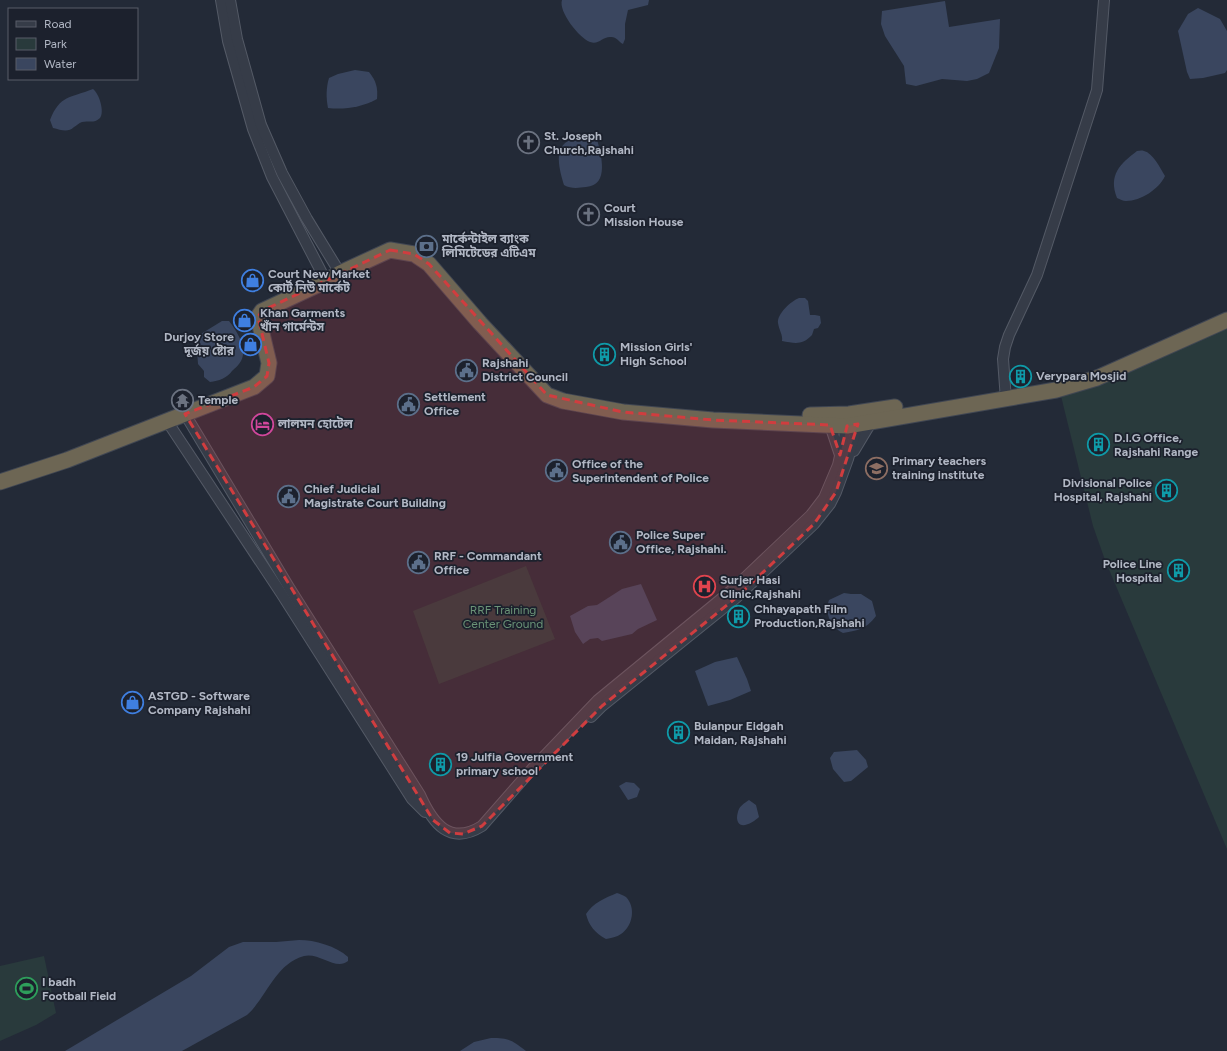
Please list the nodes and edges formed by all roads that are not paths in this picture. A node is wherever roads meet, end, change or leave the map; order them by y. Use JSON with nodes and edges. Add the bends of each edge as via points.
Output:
{"nodes":[{"id":1,"x":221,"y":0,"type":"edge"},
{"id":2,"x":230,"y":0,"type":"edge"},
{"id":3,"x":1104,"y":0,"type":"edge"},
{"id":4,"x":340,"y":273,"type":"junction"},
{"id":5,"x":326,"y":281,"type":"junction"},
{"id":6,"x":1227,"y":310,"type":"edge"},
{"id":7,"x":1227,"y":320,"type":"edge"},
{"id":8,"x":1005,"y":394,"type":"junction"},
{"id":9,"x":564,"y":401,"type":"junction"},
{"id":10,"x":186,"y":417,"type":"junction"},
{"id":11,"x":857,"y":419,"type":"junction"},
{"id":12,"x":169,"y":424,"type":"junction"},
{"id":13,"x":830,"y":425,"type":"junction"},
{"id":14,"x":844,"y":457,"type":"junction"},
{"id":15,"x":0,"y":482,"type":"edge"},
{"id":16,"x":0,"y":492,"type":"edge"},
{"id":17,"x":381,"y":743,"type":"junction"}],
"edges":[{"from":1,"to":5,"type":"street","via":[[228,41],[253,129],[272,177]]},
{"from":2,"to":4,"type":"street","via":[[237,39],[261,125],[282,173]]},
{"from":3,"to":8,"type":"street","via":[[1097,90],[1038,275],[1005,347]]},
{"from":4,"to":5,"type":"highway"},
{"from":4,"to":9,"type":"highway","via":[[390,250],[414,254],[429,264],[547,395]]},
{"from":5,"to":10,"type":"highway","via":[[262,311],[258,317],[269,363],[267,376],[254,387]]},
{"from":6,"to":8,"type":"highway","via":[[1088,372]]},
{"from":7,"to":8,"type":"highway","via":[[1097,378],[1056,390]]},
{"from":8,"to":11,"type":"highway"},
{"from":9,"to":11,"type":"highway"},
{"from":9,"to":13,"type":"highway","via":[[623,412],[713,420]]},
{"from":10,"to":12,"type":"highway"},
{"from":10,"to":17,"type":"street"},
{"from":11,"to":13,"type":"highway"},
{"from":11,"to":14,"type":"street"},
{"from":11,"to":14,"type":"street"},
{"from":12,"to":15,"type":"highway"},
{"from":12,"to":16,"type":"highway","via":[[70,469]]},
{"from":12,"to":17,"type":"street"},
{"from":13,"to":14,"type":"street"},
{"from":14,"to":17,"type":"street","via":[[836,492],[814,524],[737,597],[602,706],[523,786],[473,832],[450,833],[433,820],[420,796]]}]}
